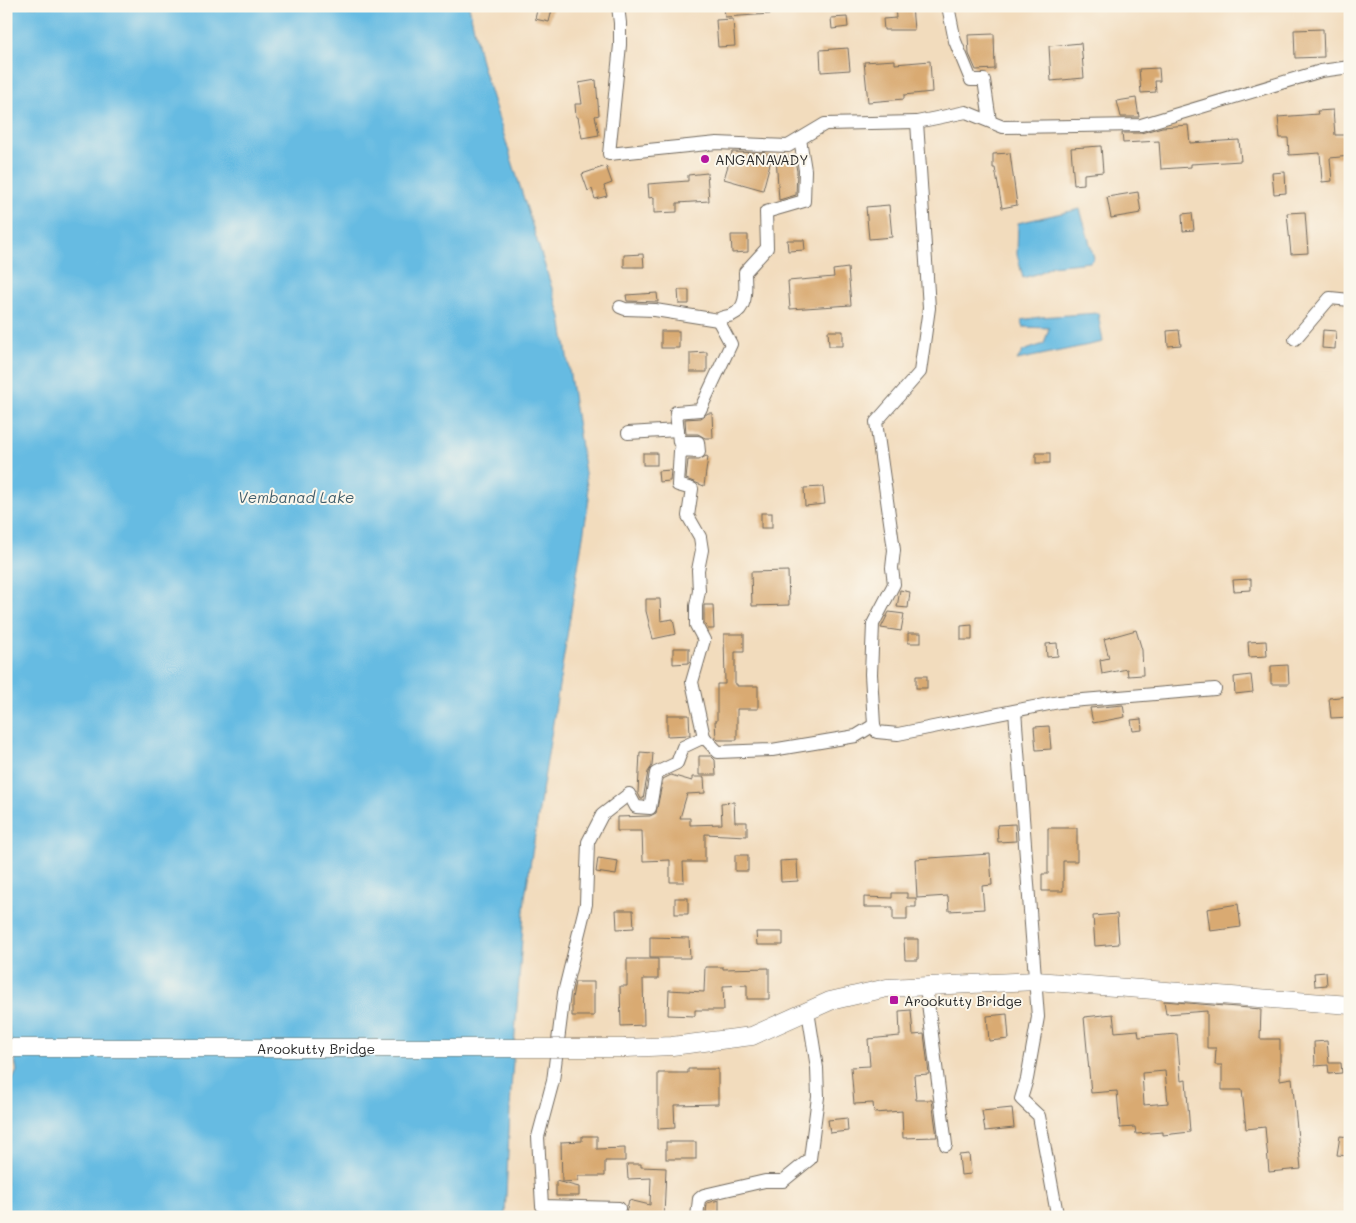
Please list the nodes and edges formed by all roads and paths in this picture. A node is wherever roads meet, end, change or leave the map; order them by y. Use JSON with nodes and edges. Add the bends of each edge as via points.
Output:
{"nodes":[{"id":1,"x":618,"y":6,"type":"edge"},
{"id":2,"x":948,"y":6,"type":"edge"},
{"id":3,"x":1350,"y":67,"type":"edge"},
{"id":4,"x":990,"y":121,"type":"junction"},
{"id":5,"x":917,"y":122,"type":"junction"},
{"id":6,"x":800,"y":139,"type":"junction"},
{"id":7,"x":1350,"y":300,"type":"edge"},
{"id":8,"x":620,"y":308,"type":"dead end"},
{"id":9,"x":718,"y":320,"type":"junction"},
{"id":10,"x":1295,"y":339,"type":"dead end"},
{"id":11,"x":678,"y":430,"type":"junction"},
{"id":12,"x":628,"y":432,"type":"dead end"},
{"id":13,"x":1215,"y":689,"type":"dead end"},
{"id":14,"x":1015,"y":711,"type":"junction"},
{"id":15,"x":874,"y":726,"type":"junction"},
{"id":16,"x":704,"y":737,"type":"junction"},
{"id":17,"x":1036,"y":982,"type":"junction"},
{"id":18,"x":926,"y":986,"type":"junction"},
{"id":19,"x":1350,"y":1005,"type":"edge"},
{"id":20,"x":808,"y":1011,"type":"junction"},
{"id":21,"x":6,"y":1048,"type":"edge"},
{"id":22,"x":946,"y":1145,"type":"dead end"},
{"id":23,"x":616,"y":1217,"type":"edge"},
{"id":24,"x":697,"y":1217,"type":"edge"},
{"id":25,"x":1059,"y":1217,"type":"edge"}],
"edges":[{"from":1,"to":6,"type":"street","via":[[620,45],[608,154],[717,143],[788,146]]},
{"from":2,"to":4,"type":"street","via":[[955,41],[971,80],[984,80]]},
{"from":3,"to":4,"type":"street","via":[[1321,71],[1141,125],[1003,127]]},
{"from":4,"to":5,"type":"street","via":[[966,112]]},
{"from":5,"to":6,"type":"street","via":[[825,124]]},
{"from":5,"to":15,"type":"street","via":[[929,308],[920,372],[876,422],[894,550],[894,584],[873,624]]},
{"from":6,"to":9,"type":"street","via":[[805,170],[804,201],[766,212],[767,248],[745,272],[746,299],[733,315]]},
{"from":7,"to":10,"type":"street","via":[[1330,298]]},
{"from":8,"to":9,"type":"street"},
{"from":9,"to":11,"type":"street","via":[[731,344],[700,410],[676,412]]},
{"from":11,"to":12,"type":"street"},
{"from":11,"to":16,"type":"street","via":[[680,442],[698,442],[699,452],[680,451],[678,485],[692,489],[688,516],[700,537],[702,550],[696,625],[704,640],[692,682]]},
{"from":13,"to":14,"type":"street","via":[[1059,702]]},
{"from":14,"to":15,"type":"street","via":[[898,734],[877,732]]},
{"from":14,"to":17,"type":"street"},
{"from":15,"to":16,"type":"street","via":[[856,736],[772,750],[718,752]]},
{"from":16,"to":23,"type":"street","via":[[683,747],[677,763],[656,773],[650,808],[636,807],[630,794],[602,815],[588,842],[586,904],[564,993],[554,1081],[538,1137],[542,1206],[619,1208]]},
{"from":17,"to":18,"type":"main road","name":"Arookutty Bridge"},
{"from":17,"to":19,"type":"main road","name":"Arookutty Bridge"},
{"from":17,"to":25,"type":"street","via":[[1038,1017],[1021,1099],[1039,1116]]},
{"from":18,"to":20,"type":"main road","name":"Arookutty Bridge","via":[[887,988],[830,1001]]},
{"from":18,"to":22,"type":"street"},
{"from":20,"to":21,"type":"main road","name":"Arookutty Bridge","bridge":true,"via":[[752,1036],[672,1046]]},
{"from":20,"to":24,"type":"street","via":[[818,1097],[810,1159],[783,1181],[765,1181],[704,1195],[699,1199]]}]}
